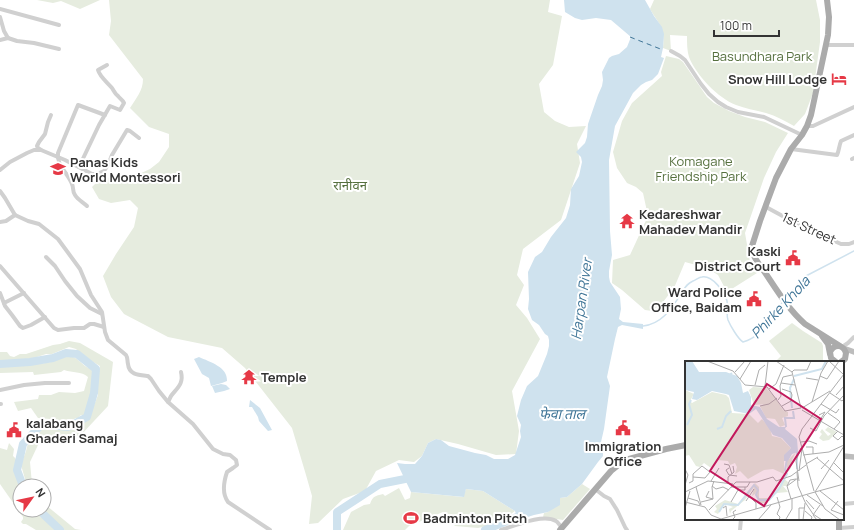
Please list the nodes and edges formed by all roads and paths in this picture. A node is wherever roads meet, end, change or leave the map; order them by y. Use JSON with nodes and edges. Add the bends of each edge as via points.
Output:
{"nodes":[{"id":1,"x":829,"y":0,"type":"edge"},
{"id":2,"x":0,"y":9,"type":"edge"},
{"id":3,"x":0,"y":17,"type":"edge"},
{"id":4,"x":59,"y":25,"type":"dead end"},
{"id":5,"x":8,"y":38,"type":"junction"},
{"id":6,"x":0,"y":40,"type":"edge"},
{"id":7,"x":826,"y":45,"type":"junction"},
{"id":8,"x":854,"y":45,"type":"edge"},
{"id":9,"x":59,"y":49,"type":"dead end"},
{"id":10,"x":671,"y":52,"type":"dead end"},
{"id":11,"x":107,"y":65,"type":"dead end"},
{"id":12,"x":854,"y":106,"type":"edge"},
{"id":13,"x":51,"y":115,"type":"dead end"},
{"id":14,"x":105,"y":115,"type":"junction"},
{"id":15,"x":807,"y":126,"type":"junction"},
{"id":16,"x":802,"y":135,"type":"junction"},
{"id":17,"x":854,"y":135,"type":"edge"},
{"id":18,"x":139,"y":138,"type":"dead end"},
{"id":19,"x":791,"y":149,"type":"junction"},
{"id":20,"x":41,"y":150,"type":"junction"},
{"id":21,"x":57,"y":156,"type":"junction"},
{"id":22,"x":79,"y":168,"type":"junction"},
{"id":23,"x":0,"y":170,"type":"edge"},
{"id":24,"x":0,"y":191,"type":"edge"},
{"id":25,"x":87,"y":206,"type":"dead end"},
{"id":26,"x":766,"y":207,"type":"junction"},
{"id":27,"x":15,"y":215,"type":"junction"},
{"id":28,"x":0,"y":222,"type":"edge"},
{"id":29,"x":854,"y":242,"type":"edge"},
{"id":30,"x":46,"y":257,"type":"dead end"},
{"id":31,"x":0,"y":266,"type":"edge"},
{"id":32,"x":0,"y":293,"type":"edge"},
{"id":33,"x":24,"y":293,"type":"junction"},
{"id":34,"x":3,"y":306,"type":"edge"},
{"id":35,"x":102,"y":314,"type":"junction"},
{"id":36,"x":45,"y":317,"type":"junction"},
{"id":37,"x":104,"y":327,"type":"junction"},
{"id":38,"x":819,"y":332,"type":"junction"},
{"id":39,"x":854,"y":337,"type":"edge"},
{"id":40,"x":842,"y":347,"type":"junction"},
{"id":41,"x":854,"y":354,"type":"edge"},
{"id":42,"x":830,"y":357,"type":"edge"},
{"id":43,"x":843,"y":361,"type":"edge"},
{"id":44,"x":181,"y":372,"type":"dead end"},
{"id":45,"x":69,"y":383,"type":"dead end"},
{"id":46,"x":0,"y":390,"type":"edge"},
{"id":47,"x":168,"y":402,"type":"junction"},
{"id":48,"x":685,"y":445,"type":"edge"},
{"id":49,"x":844,"y":456,"type":"edge"},
{"id":50,"x":854,"y":457,"type":"edge"},
{"id":51,"x":595,"y":489,"type":"junction"},
{"id":52,"x":854,"y":503,"type":"edge"},
{"id":53,"x":844,"y":504,"type":"edge"},
{"id":54,"x":741,"y":520,"type":"edge"},
{"id":55,"x":854,"y":527,"type":"edge"},
{"id":56,"x":561,"y":529,"type":"edge"},
{"id":57,"x":839,"y":529,"type":"edge"},
{"id":58,"x":270,"y":530,"type":"edge"},
{"id":59,"x":501,"y":530,"type":"edge"},
{"id":60,"x":627,"y":530,"type":"edge"},
{"id":61,"x":740,"y":530,"type":"edge"}],
"edges":[{"from":1,"to":7,"type":"main road"},
{"from":2,"to":4,"type":"street"},
{"from":3,"to":5,"type":"street"},
{"from":5,"to":6,"type":"street"},
{"from":5,"to":9,"type":"street"},
{"from":7,"to":8,"type":"street"},
{"from":7,"to":15,"type":"main road"},
{"from":10,"to":16,"type":"street","via":[[685,60],[701,84],[718,102],[738,112],[764,117]]},
{"from":11,"to":14,"type":"street","via":[[98,71],[124,103],[120,110],[110,106]]},
{"from":12,"to":15,"type":"street","via":[[813,126]]},
{"from":13,"to":20,"type":"street","via":[[46,134],[38,142],[37,146]]},
{"from":14,"to":21,"type":"street","via":[[78,104]]},
{"from":14,"to":22,"type":"street"},
{"from":15,"to":16,"type":"main road"},
{"from":16,"to":19,"type":"main road"},
{"from":17,"to":19,"type":"street","via":[[841,142],[836,155]]},
{"from":18,"to":22,"type":"street","via":[[130,130],[126,130],[104,171],[92,174]]},
{"from":19,"to":26,"type":"main road","via":[[776,178]]},
{"from":20,"to":21,"type":"street"},
{"from":20,"to":23,"type":"street","via":[[22,155]]},
{"from":21,"to":22,"type":"street"},
{"from":21,"to":25,"type":"street","via":[[73,185],[72,190],[76,197]]},
{"from":24,"to":27,"type":"street"},
{"from":26,"to":29,"type":"street","name":"1st Street","via":[[841,244]]},
{"from":26,"to":38,"type":"main road","via":[[752,246],[754,257],[787,306],[805,324]]},
{"from":27,"to":28,"type":"street"},
{"from":27,"to":35,"type":"street","via":[[39,224],[58,239],[80,269]]},
{"from":30,"to":35,"type":"street","via":[[77,296],[90,308]]},
{"from":31,"to":33,"type":"street"},
{"from":32,"to":34,"type":"street"},
{"from":33,"to":34,"type":"street"},
{"from":33,"to":36,"type":"street"},
{"from":34,"to":36,"type":"street","via":[[23,328]]},
{"from":35,"to":37,"type":"street"},
{"from":36,"to":37,"type":"street","via":[[58,330],[84,328],[90,324]]},
{"from":37,"to":47,"type":"street","via":[[108,340],[126,354],[131,372],[148,376]]},
{"from":38,"to":40,"type":"main road"},
{"from":38,"to":42,"type":"main road","via":[[828,344]]},
{"from":39,"to":40,"type":"street"},
{"from":40,"to":41,"type":"main road"},
{"from":40,"to":42,"type":"main road","via":[[833,347]]},
{"from":40,"to":43,"type":"main road","via":[[846,353]]},
{"from":41,"to":43,"type":"main road"},
{"from":44,"to":47,"type":"street","via":[[180,384]]},
{"from":45,"to":46,"type":"street","via":[[24,385]]},
{"from":47,"to":58,"type":"street","via":[[193,424],[213,449],[236,460],[237,465],[227,472],[225,498]]},
{"from":48,"to":51,"type":"main road","via":[[624,461],[611,470]]},
{"from":49,"to":50,"type":"main road"},
{"from":51,"to":56,"type":"main road"},
{"from":51,"to":60,"type":"street","via":[[610,499]]},
{"from":52,"to":53,"type":"street"},
{"from":54,"to":61,"type":"street"},
{"from":55,"to":57,"type":"street"},
{"from":56,"to":59,"type":"street","via":[[556,521],[547,518]]}]}
